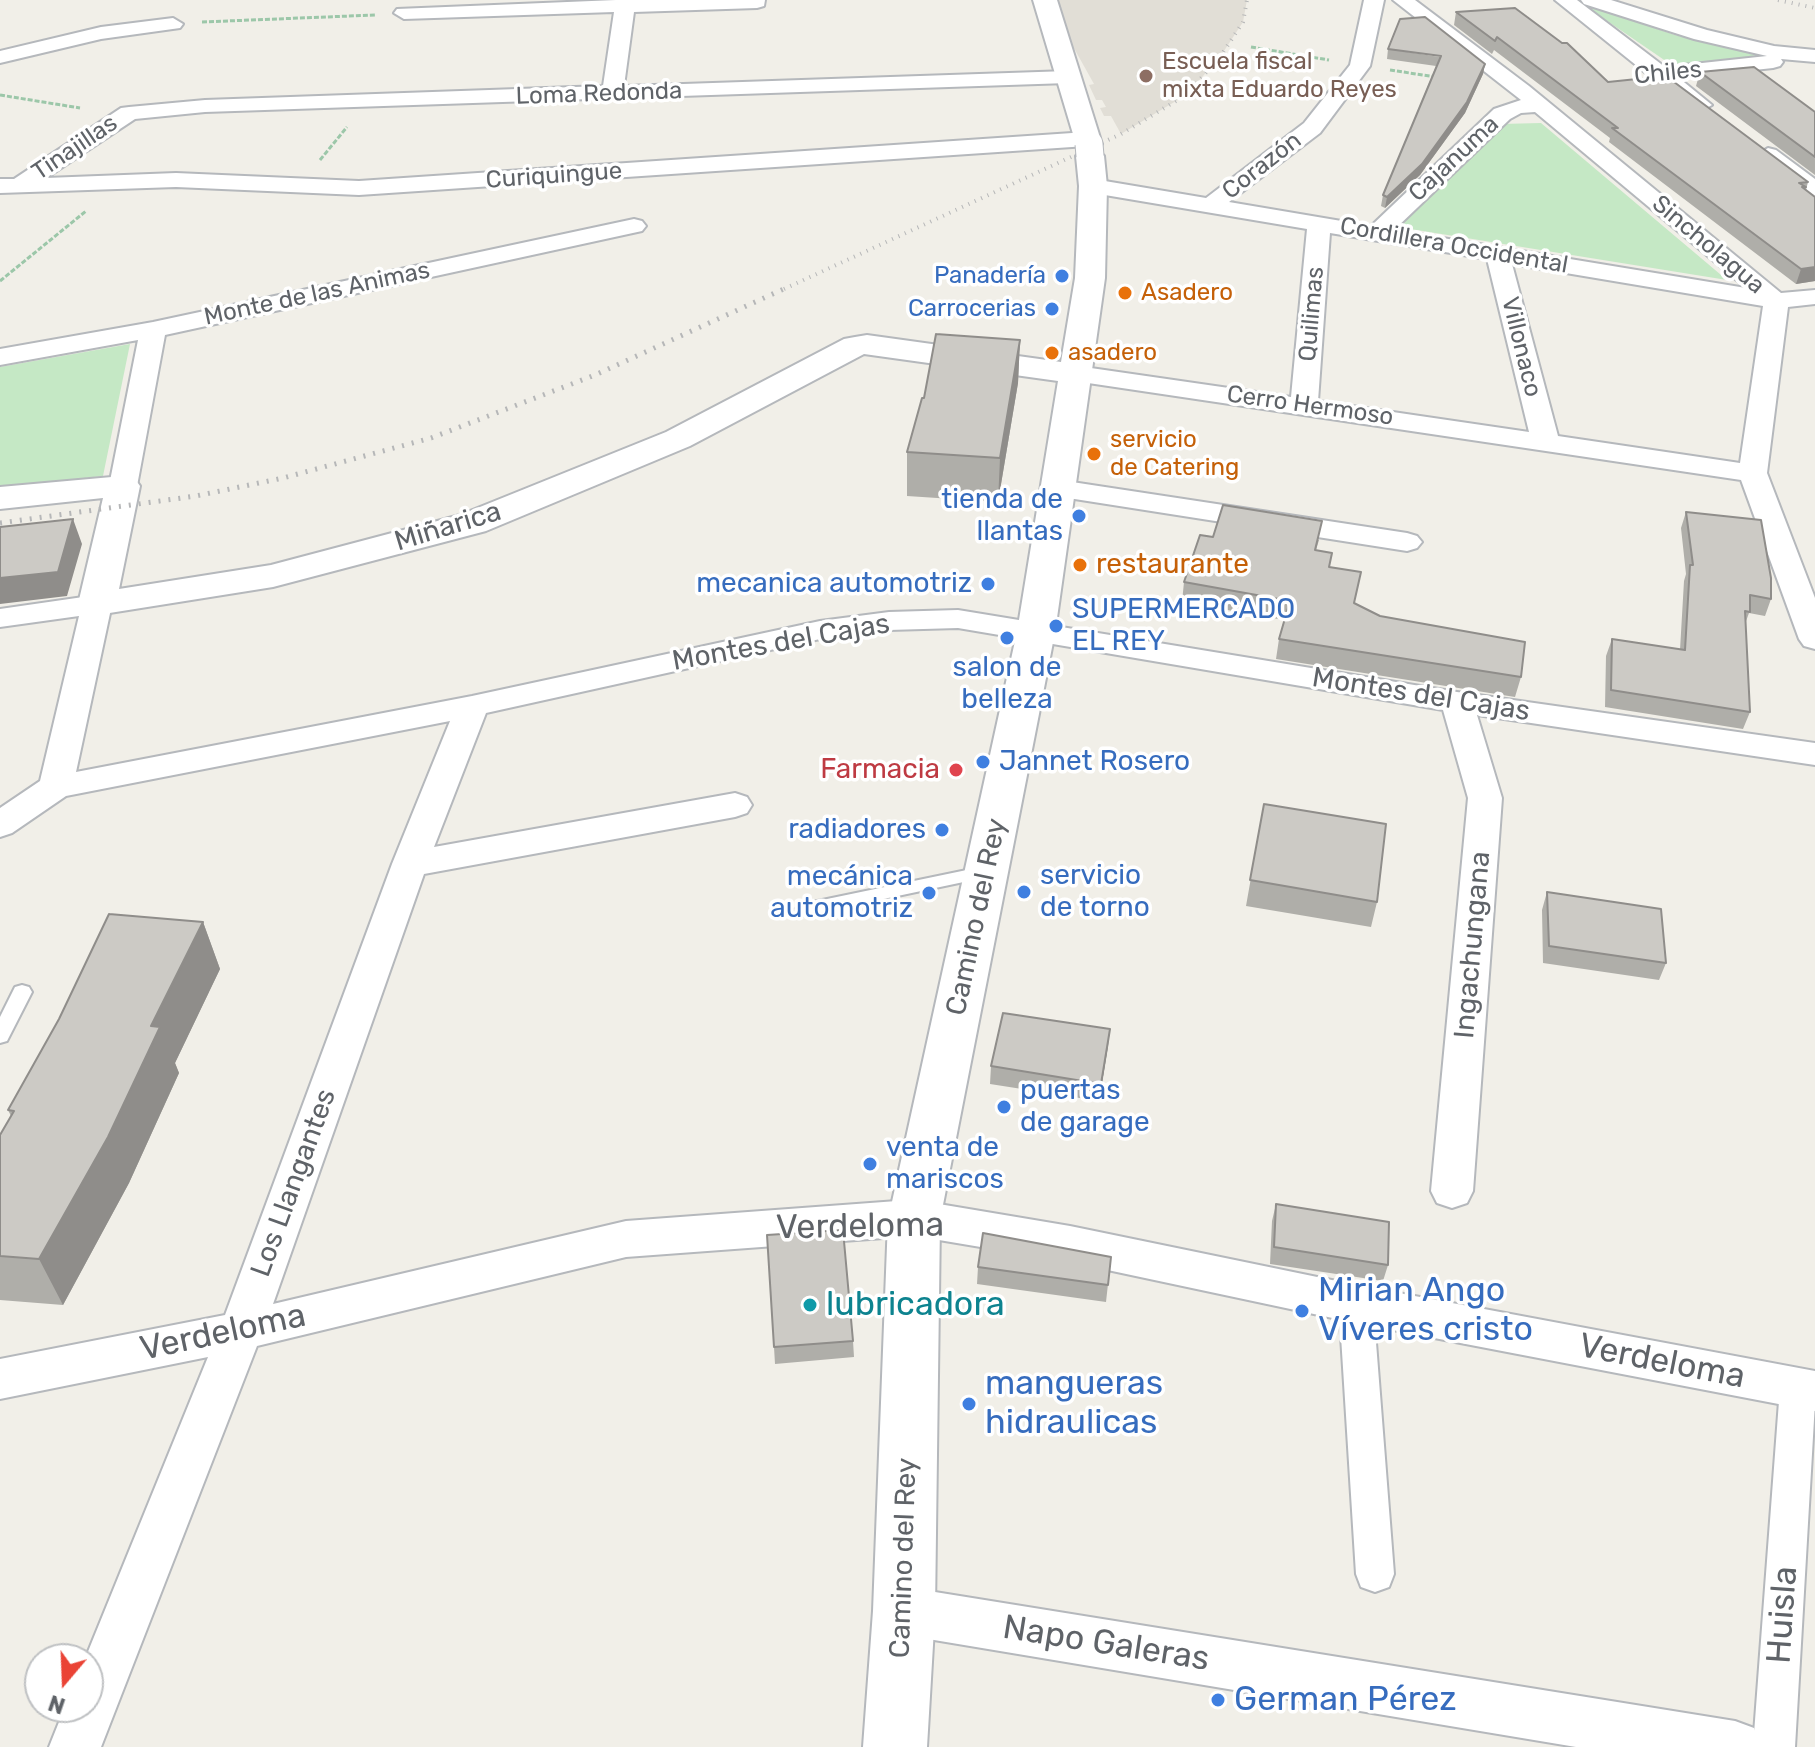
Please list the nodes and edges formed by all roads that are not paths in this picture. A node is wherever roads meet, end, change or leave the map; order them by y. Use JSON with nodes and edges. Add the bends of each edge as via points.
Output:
{"nodes":[{"id":1,"x":1045,"y":0,"type":"edge"},
{"id":2,"x":1374,"y":0,"type":"edge"},
{"id":3,"x":1403,"y":0,"type":"edge"},
{"id":4,"x":1565,"y":0,"type":"edge"},
{"id":5,"x":1591,"y":0,"type":"edge"},
{"id":6,"x":757,"y":2,"type":"dead end"},
{"id":7,"x":626,"y":3,"type":"edge"},
{"id":8,"x":404,"y":13,"type":"road end"},
{"id":9,"x":173,"y":24,"type":"road end"},
{"id":10,"x":0,"y":57,"type":"edge"},
{"id":11,"x":1815,"y":57,"type":"edge"},
{"id":12,"x":1659,"y":74,"type":"junction"},
{"id":13,"x":1068,"y":77,"type":"junction"},
{"id":14,"x":612,"y":93,"type":"junction"},
{"id":15,"x":1540,"y":105,"type":"junction"},
{"id":16,"x":129,"y":113,"type":"joint"},
{"id":17,"x":1719,"y":119,"type":"edge"},
{"id":18,"x":1755,"y":145,"type":"edge"},
{"id":19,"x":1090,"y":156,"type":"junction"},
{"id":20,"x":11,"y":185,"type":"edge"},
{"id":21,"x":1815,"y":190,"type":"edge"},
{"id":22,"x":1211,"y":205,"type":"junction"},
{"id":23,"x":1319,"y":223,"type":"junction"},
{"id":24,"x":634,"y":226,"type":"dead end"},
{"id":25,"x":1377,"y":233,"type":"junction"},
{"id":26,"x":1497,"y":253,"type":"junction"},
{"id":27,"x":1815,"y":297,"type":"edge"},
{"id":28,"x":1776,"y":301,"type":"junction"},
{"id":29,"x":153,"y":330,"type":"junction"},
{"id":30,"x":867,"y":344,"type":"joint"},
{"id":31,"x":0,"y":357,"type":"edge"},
{"id":32,"x":1077,"y":374,"type":"junction"},
{"id":33,"x":1304,"y":405,"type":"junction"},
{"id":34,"x":1545,"y":440,"type":"junction"},
{"id":35,"x":1753,"y":473,"type":"junction"},
{"id":36,"x":123,"y":486,"type":"junction"},
{"id":37,"x":1059,"y":489,"type":"junction"},
{"id":38,"x":0,"y":498,"type":"edge"},
{"id":39,"x":1407,"y":542,"type":"dead end"},
{"id":40,"x":97,"y":604,"type":"junction"},
{"id":41,"x":0,"y":618,"type":"edge"},
{"id":42,"x":1812,"y":626,"type":"edge"},
{"id":43,"x":1036,"y":632,"type":"junction"},
{"id":44,"x":1457,"y":702,"type":"junction"},
{"id":45,"x":472,"y":706,"type":"junction"},
{"id":46,"x":1815,"y":754,"type":"edge"},
{"id":47,"x":56,"y":787,"type":"junction"},
{"id":48,"x":735,"y":805,"type":"dead end"},
{"id":49,"x":0,"y":825,"type":"edge"},
{"id":50,"x":410,"y":864,"type":"junction"},
{"id":51,"x":986,"y":872,"type":"junction"},
{"id":52,"x":803,"y":910,"type":"dead end"},
{"id":53,"x":22,"y":992,"type":"dead end"},
{"id":54,"x":0,"y":1036,"type":"edge"},
{"id":55,"x":1452,"y":1191,"type":"dead end"},
{"id":56,"x":914,"y":1220,"type":"junction"},
{"id":57,"x":1356,"y":1304,"type":"junction"},
{"id":58,"x":241,"y":1331,"type":"junction"},
{"id":59,"x":0,"y":1379,"type":"edge"},
{"id":60,"x":1806,"y":1390,"type":"edge"},
{"id":61,"x":1375,"y":1574,"type":"dead end"},
{"id":62,"x":904,"y":1611,"type":"junction"},
{"id":63,"x":75,"y":1747,"type":"edge"},
{"id":64,"x":895,"y":1747,"type":"edge"},
{"id":65,"x":1735,"y":1747,"type":"edge"},
{"id":66,"x":1774,"y":1747,"type":"edge"}],
"edges":[{"from":1,"to":13,"type":"street","name":"Camino del Rey"},
{"from":2,"to":22,"type":"street","name":"Corazón","via":[[1360,66],[1312,128]]},
{"from":3,"to":15,"type":"street","name":"Sincholagua"},
{"from":4,"to":12,"type":"street"},
{"from":5,"to":11,"type":"street","via":[[1726,41]]},
{"from":6,"to":7,"type":"street"},
{"from":7,"to":8,"type":"street"},
{"from":7,"to":14,"type":"street"},
{"from":9,"to":10,"type":"street","via":[[101,33]]},
{"from":11,"to":12,"type":"street","name":"Chiles"},
{"from":12,"to":17,"type":"street"},
{"from":13,"to":14,"type":"street","name":"Loma Redonda"},
{"from":13,"to":19,"type":"street","name":"Camino del Rey"},
{"from":14,"to":16,"type":"street","name":"Loma Redonda"},
{"from":15,"to":25,"type":"street","name":"Cajanuma","via":[[1502,114]]},
{"from":15,"to":28,"type":"street","name":"Sincholagua"},
{"from":16,"to":20,"type":"street","name":"Tinajillas"},
{"from":18,"to":21,"type":"street"},
{"from":19,"to":20,"type":"street","name":"Curiquingue","via":[[359,188],[125,180]]},
{"from":19,"to":22,"type":"street","name":"Cordillera Occidental"},
{"from":19,"to":32,"type":"street","name":"Camino del Rey","via":[[1090,278]]},
{"from":22,"to":23,"type":"street","name":"Cordillera Occidental"},
{"from":23,"to":25,"type":"street","name":"Cordillera Occidental"},
{"from":23,"to":33,"type":"street","name":"Quilimas"},
{"from":24,"to":29,"type":"street","name":"Monte de las Animas"},
{"from":25,"to":26,"type":"street","name":"Cordillera Occidental"},
{"from":26,"to":28,"type":"street","name":"Cordillera Occidental"},
{"from":26,"to":34,"type":"street","name":"Villonaco"},
{"from":27,"to":28,"type":"street","name":"Cordillera Occidental"},
{"from":28,"to":35,"type":"street","name":"Sincholagua"},
{"from":29,"to":31,"type":"street","name":"Monte de las Animas"},
{"from":29,"to":36,"type":"street"},
{"from":30,"to":32,"type":"street","name":"Cerro Hermoso"},
{"from":30,"to":40,"type":"street","name":"Miñarica","via":[[678,439],[473,523],[273,576]]},
{"from":32,"to":33,"type":"street","name":"Cerro Hermoso"},
{"from":32,"to":37,"type":"street","name":"Camino del Rey"},
{"from":33,"to":34,"type":"street","name":"Cerro Hermoso"},
{"from":34,"to":35,"type":"street","name":"Cerro Hermoso"},
{"from":35,"to":42,"type":"street","name":"Sincholagua"},
{"from":36,"to":38,"type":"street"},
{"from":36,"to":40,"type":"street"},
{"from":37,"to":39,"type":"street"},
{"from":37,"to":43,"type":"street","name":"Camino del Rey"},
{"from":40,"to":41,"type":"street","name":"Miñarica"},
{"from":40,"to":47,"type":"street"},
{"from":43,"to":44,"type":"street","name":"Montes del Cajas"},
{"from":43,"to":45,"type":"street","name":"Montes del Cajas","via":[[958,619],[820,630]]},
{"from":43,"to":51,"type":"street","name":"Camino del Rey"},
{"from":44,"to":46,"type":"street","name":"Montes del Cajas"},
{"from":44,"to":55,"type":"street","name":"Ingachungana","via":[[1485,798]]},
{"from":45,"to":47,"type":"street","name":"Montes del Cajas"},
{"from":45,"to":50,"type":"street","name":"Los Llangantes"},
{"from":47,"to":49,"type":"street","name":"Montes del Cajas"},
{"from":48,"to":50,"type":"street"},
{"from":50,"to":58,"type":"street","name":"Los Llangantes"},
{"from":51,"to":52,"type":"lane"},
{"from":51,"to":56,"type":"street","name":"Camino del Rey"},
{"from":53,"to":54,"type":"lane"},
{"from":56,"to":57,"type":"street","name":"Verdeloma","via":[[1070,1244]]},
{"from":56,"to":58,"type":"street","name":"Verdeloma","via":[[626,1239]]},
{"from":56,"to":62,"type":"street","name":"Camino del Rey"},
{"from":57,"to":60,"type":"street","name":"Verdeloma"},
{"from":57,"to":61,"type":"street"},
{"from":58,"to":59,"type":"street","name":"Verdeloma"},
{"from":58,"to":63,"type":"street","name":"Los Llangantes"},
{"from":60,"to":66,"type":"street","name":"Huisla"},
{"from":62,"to":64,"type":"street","name":"Camino del Rey"},
{"from":62,"to":65,"type":"street","name":"Napo Galeras"}]}
